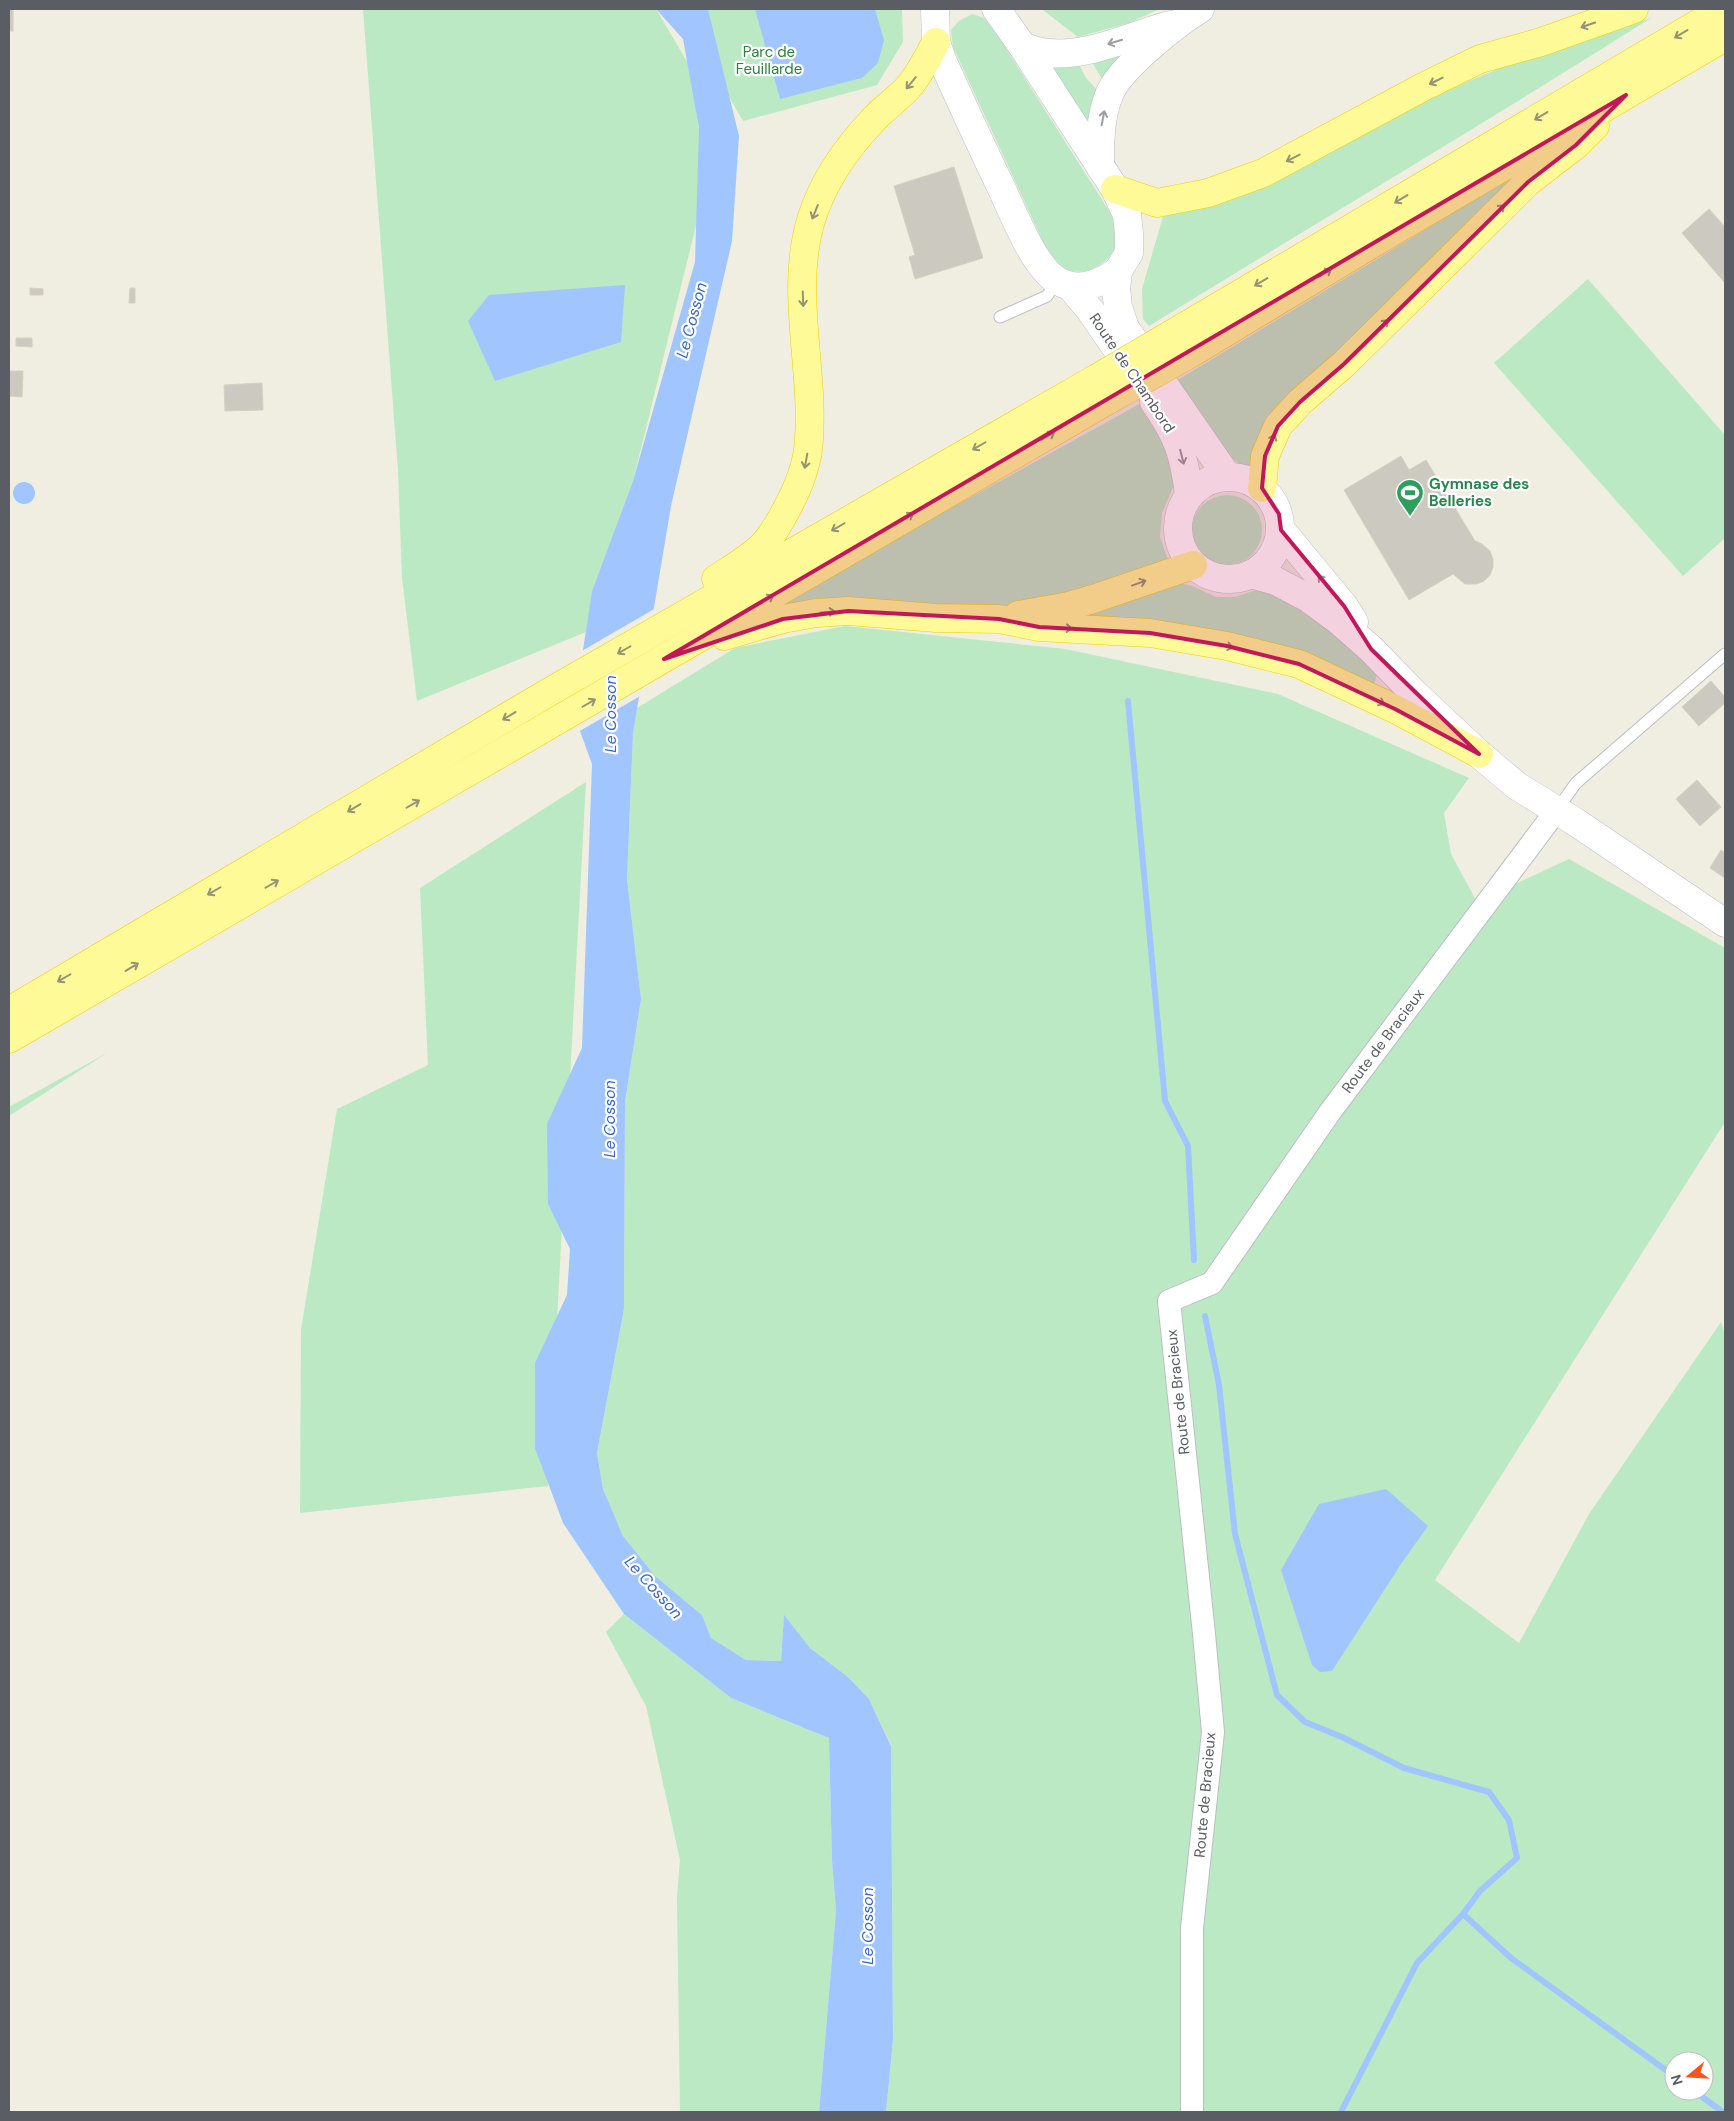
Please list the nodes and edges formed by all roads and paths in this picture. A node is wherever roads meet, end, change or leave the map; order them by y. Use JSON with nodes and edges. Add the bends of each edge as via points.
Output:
{"nodes":[{"id":1,"x":996,"y":9,"type":"edge"},
{"id":2,"x":1634,"y":9,"type":"edge"},
{"id":3,"x":1723,"y":9,"type":"edge"},
{"id":4,"x":1184,"y":16,"type":"edge"},
{"id":5,"x":938,"y":20,"type":"edge"},
{"id":6,"x":1725,"y":37,"type":"edge"},
{"id":7,"x":1023,"y":47,"type":"junction"},
{"id":8,"x":1626,"y":95,"type":"junction"},
{"id":9,"x":1100,"y":166,"type":"junction"},
{"id":10,"x":1115,"y":189,"type":"junction"},
{"id":11,"x":1118,"y":271,"type":"junction"},
{"id":12,"x":1064,"y":283,"type":"junction"},
{"id":13,"x":1000,"y":317,"type":"dead end"},
{"id":14,"x":1188,"y":340,"type":"junction"},
{"id":15,"x":1103,"y":389,"type":"junction"},
{"id":16,"x":1227,"y":476,"type":"junction"},
{"id":17,"x":1262,"y":488,"type":"junction"},
{"id":18,"x":1189,"y":495,"type":"junction"},
{"id":19,"x":1281,"y":530,"type":"junction"},
{"id":20,"x":1193,"y":565,"type":"junction"},
{"id":21,"x":1252,"y":574,"type":"junction"},
{"id":22,"x":999,"y":619,"type":"junction"},
{"id":23,"x":666,"y":626,"type":"junction"},
{"id":24,"x":1371,"y":649,"type":"junction"},
{"id":25,"x":1725,"y":654,"type":"edge"},
{"id":26,"x":664,"y":659,"type":"junction"},
{"id":27,"x":1479,"y":754,"type":"junction"},
{"id":28,"x":1556,"y":811,"type":"junction"},
{"id":29,"x":1725,"y":924,"type":"edge"},
{"id":30,"x":9,"y":1010,"type":"edge"},
{"id":31,"x":9,"y":1039,"type":"edge"},
{"id":32,"x":1192,"y":2112,"type":"edge"}],
"edges":[{"from":1,"to":7,"type":"main road"},
{"from":2,"to":10,"type":"highway","one_way":true,"via":[[1541,42],[1480,59],[1263,173],[1208,193],[1157,203]]},
{"from":3,"to":14,"type":"highway","one_way":true},
{"from":4,"to":7,"type":"main road","one_way":true,"via":[[1111,44],[1069,54],[1048,54]]},
{"from":9,"to":4,"type":"main road","one_way":true,"via":[[1101,130],[1109,94],[1135,60]]},
{"from":5,"to":12,"type":"main road","name":"Route de Chambord","via":[[970,122],[1024,234],[1046,271]]},
{"from":5,"to":23,"type":"highway","one_way":true,"via":[[925,64],[910,85],[851,146],[812,216],[805,250],[803,290],[810,440],[795,494],[781,521],[761,547],[708,584]]},
{"from":6,"to":8,"type":"highway"},
{"from":7,"to":9,"type":"main road"},
{"from":14,"to":8,"type":"highway","one_way":true},
{"from":17,"to":8,"type":"highway","one_way":true,"via":[[1265,456],[1278,426],[1300,402],[1344,364],[1528,182],[1576,145]]},
{"from":9,"to":10,"type":"main road"},
{"from":10,"to":11,"type":"main road","via":[[1127,215],[1129,234],[1128,253]]},
{"from":11,"to":12,"type":"main road","via":[[1104,281],[1082,286]]},
{"from":11,"to":16,"type":"main road","via":[[1118,307],[1125,328]]},
{"from":12,"to":13,"type":"lane","via":[[1047,296]]},
{"from":12,"to":18,"type":"main road","name":"Route de Chambord","one_way":true,"via":[[1090,310],[1172,428],[1184,463]]},
{"from":14,"to":15,"type":"highway","bridge":true},
{"from":15,"to":23,"type":"highway","one_way":true},
{"from":26,"to":15,"type":"highway","one_way":true},
{"from":16,"to":17,"type":"main road","via":[[1246,479]]},
{"from":16,"to":18,"type":"main road","via":[[1199,485]]},
{"from":17,"to":19,"type":"main road","via":[[1279,514]]},
{"from":18,"to":20,"type":"main road","via":[[1177,523],[1178,538]]},
{"from":19,"to":21,"type":"main road","via":[[1272,556]]},
{"from":24,"to":19,"type":"main road","one_way":true,"via":[[1344,606]]},
{"from":20,"to":21,"type":"main road","via":[[1220,579]]},
{"from":22,"to":20,"type":"highway","one_way":true,"via":[[1069,606]]},
{"from":21,"to":24,"type":"main road","via":[[1276,581],[1308,598]]},
{"from":26,"to":22,"type":"highway","one_way":true,"via":[[733,632],[816,613],[848,611]]},
{"from":22,"to":27,"type":"highway","one_way":true,"via":[[1039,626],[1150,633],[1227,646],[1299,664],[1394,708]]},
{"from":23,"to":30,"type":"highway","one_way":true},
{"from":24,"to":27,"type":"main road"},
{"from":25,"to":28,"type":"lane","via":[[1576,783]]},
{"from":31,"to":26,"type":"highway","one_way":true},
{"from":27,"to":28,"type":"main road","via":[[1518,786]]},
{"from":28,"to":29,"type":"main road"},
{"from":28,"to":32,"type":"street","name":"Route de Bracieux","via":[[1330,1112],[1212,1283],[1169,1301],[1213,1732],[1192,1928]]}]}
